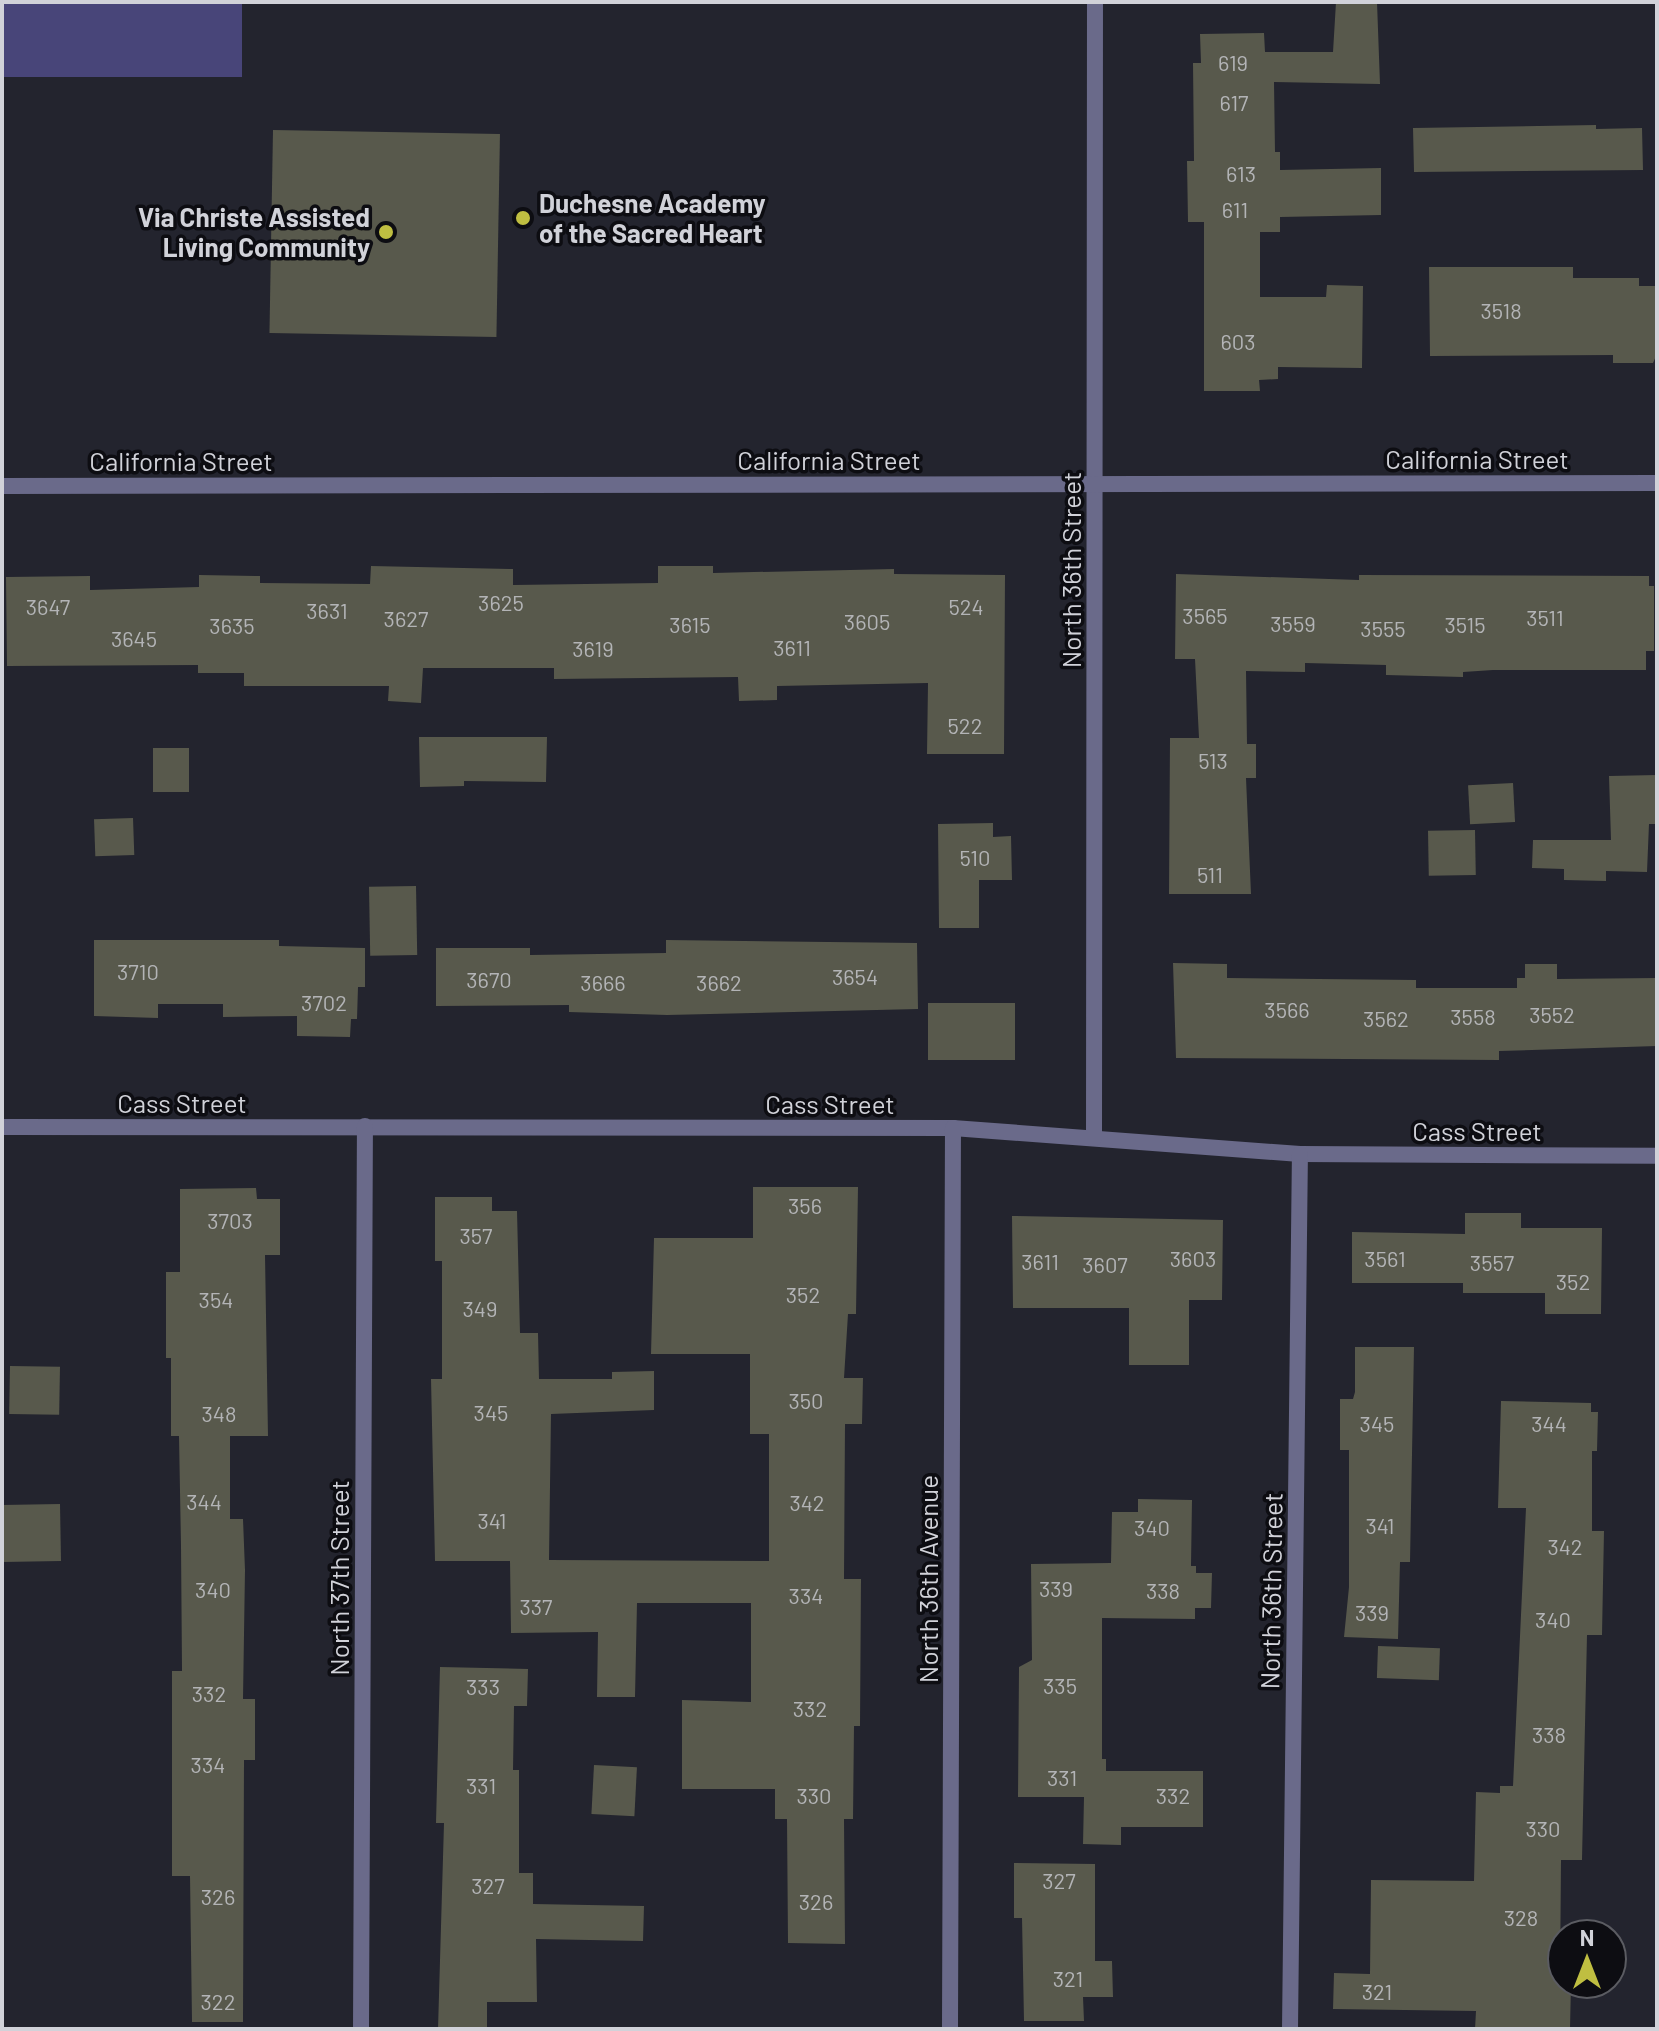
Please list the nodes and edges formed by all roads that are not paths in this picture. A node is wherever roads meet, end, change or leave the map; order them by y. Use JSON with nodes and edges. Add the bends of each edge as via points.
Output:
{"nodes":[{"id":1,"x":1095,"y":2,"type":"edge"},
{"id":2,"x":1095,"y":483,"type":"junction"},
{"id":3,"x":1657,"y":483,"type":"edge"},
{"id":4,"x":2,"y":486,"type":"edge"},
{"id":5,"x":365,"y":1126,"type":"junction"},
{"id":6,"x":2,"y":1127,"type":"edge"},
{"id":7,"x":953,"y":1128,"type":"junction"},
{"id":8,"x":1094,"y":1138,"type":"junction"},
{"id":9,"x":1300,"y":1154,"type":"junction"},
{"id":10,"x":1657,"y":1156,"type":"edge"},
{"id":11,"x":361,"y":2029,"type":"edge"},
{"id":12,"x":950,"y":2029,"type":"edge"},
{"id":13,"x":1290,"y":2029,"type":"edge"}],
"edges":[{"from":1,"to":2,"type":"street","name":"North 36th Street"},
{"from":2,"to":3,"type":"street","name":"California Street"},
{"from":2,"to":4,"type":"street","name":"California Street"},
{"from":2,"to":8,"type":"street","name":"North 36th Street"},
{"from":5,"to":6,"type":"street","name":"Cass Street"},
{"from":5,"to":7,"type":"street","name":"Cass Street"},
{"from":5,"to":11,"type":"street","name":"North 37th Street"},
{"from":7,"to":8,"type":"street","name":"Cass Street"},
{"from":7,"to":12,"type":"street","name":"North 36th Avenue"},
{"from":8,"to":9,"type":"street","name":"Cass Street"},
{"from":9,"to":10,"type":"street","name":"Cass Street"},
{"from":9,"to":13,"type":"street","name":"North 36th Street"}]}
